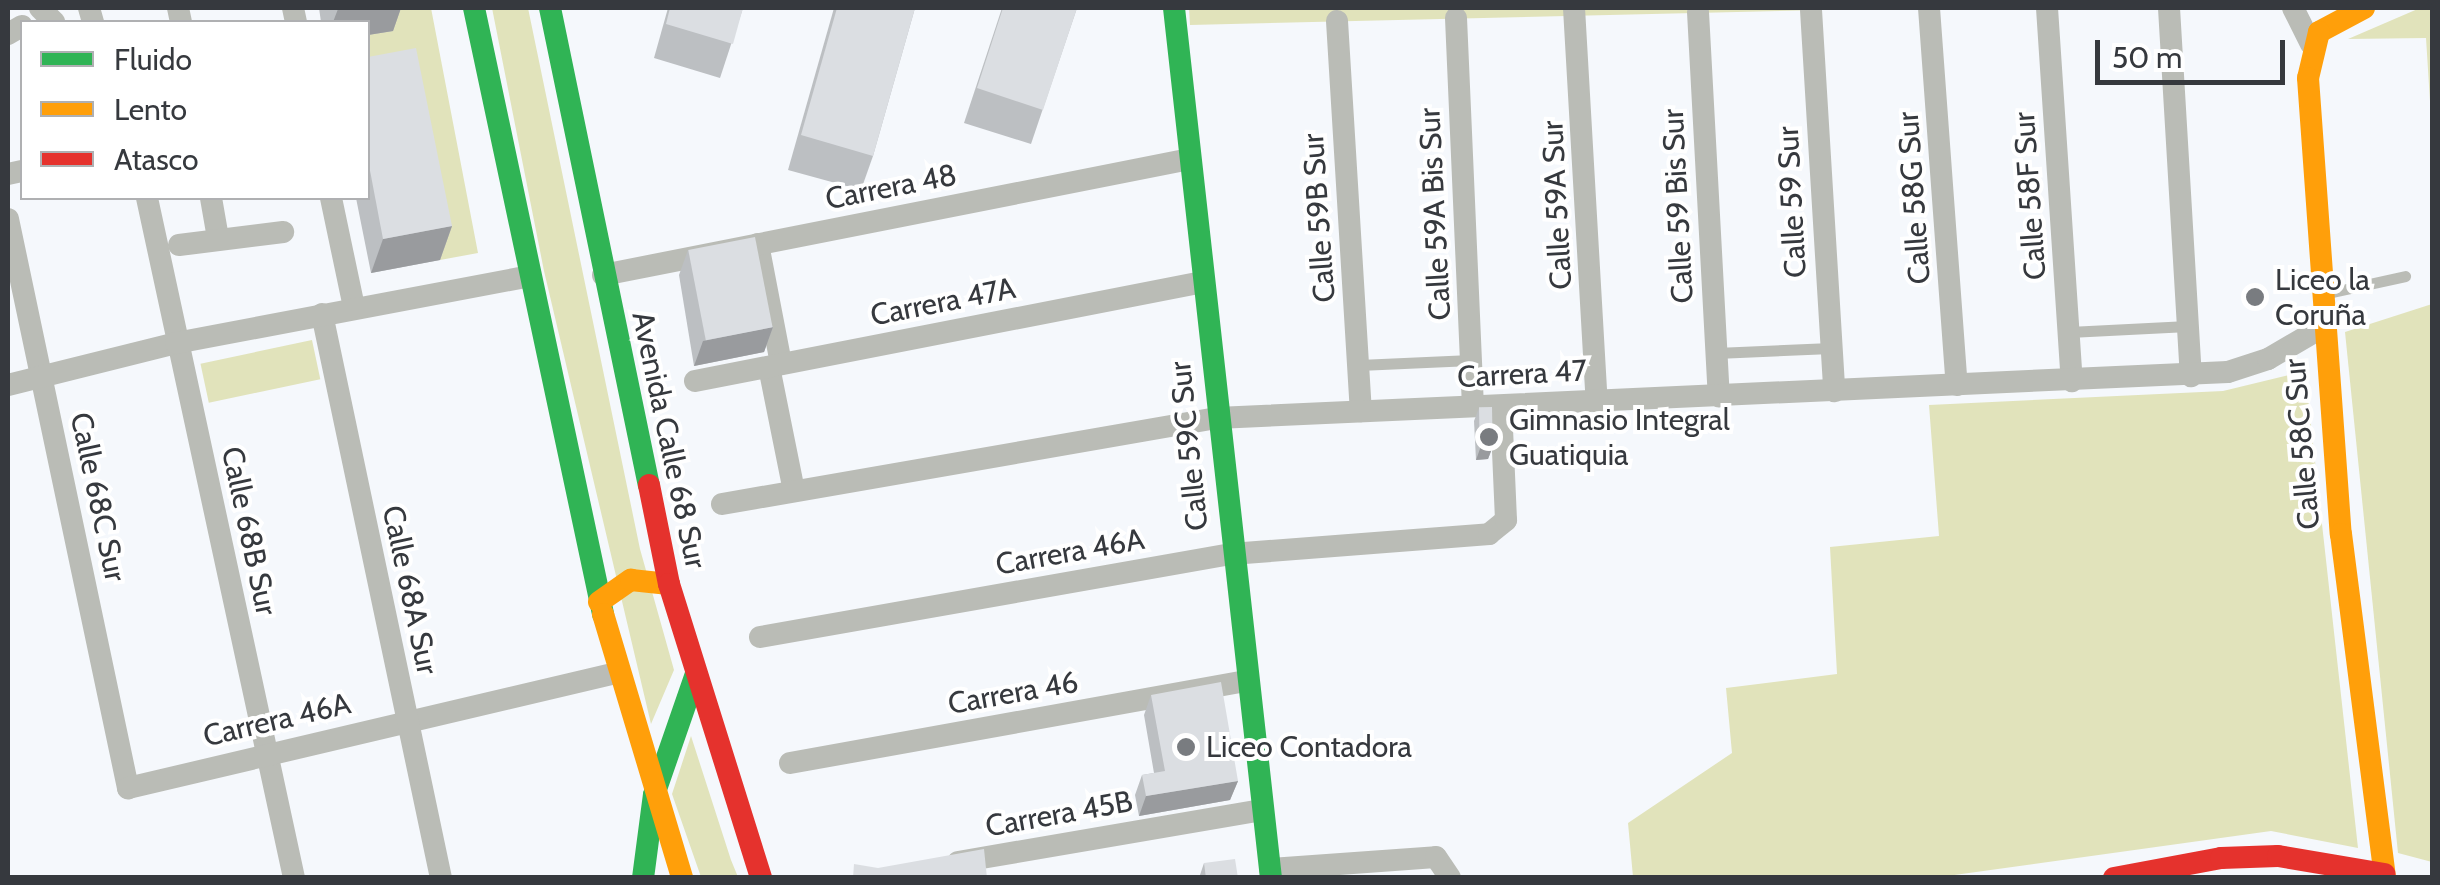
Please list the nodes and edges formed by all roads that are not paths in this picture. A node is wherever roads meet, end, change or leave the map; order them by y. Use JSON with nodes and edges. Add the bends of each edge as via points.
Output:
{"nodes":[{"id":1,"x":474,"y":8,"type":"edge"},
{"id":2,"x":550,"y":8,"type":"edge"},
{"id":3,"x":1174,"y":8,"type":"edge"},
{"id":4,"x":1574,"y":8,"type":"edge"},
{"id":5,"x":1928,"y":8,"type":"edge"},
{"id":6,"x":2047,"y":8,"type":"edge"},
{"id":7,"x":2169,"y":8,"type":"edge"},
{"id":8,"x":2293,"y":8,"type":"edge"},
{"id":9,"x":2364,"y":8,"type":"edge"},
{"id":10,"x":1810,"y":10,"type":"edge"},
{"id":11,"x":1698,"y":12,"type":"dead end"},
{"id":12,"x":1456,"y":18,"type":"dead end"},
{"id":13,"x":1337,"y":21,"type":"dead end"},
{"id":14,"x":2311,"y":44,"type":"junction"},
{"id":15,"x":1190,"y":158,"type":"junction"},
{"id":16,"x":147,"y":200,"type":"edge"},
{"id":17,"x":212,"y":200,"type":"edge"},
{"id":18,"x":331,"y":200,"type":"edge"},
{"id":19,"x":8,"y":218,"type":"edge"},
{"id":20,"x":282,"y":232,"type":"dead end"},
{"id":21,"x":218,"y":238,"type":"junction"},
{"id":22,"x":758,"y":244,"type":"junction"},
{"id":23,"x":178,"y":245,"type":"dead end"},
{"id":24,"x":603,"y":276,"type":"junction"},
{"id":25,"x":2405,"y":276,"type":"dead end"},
{"id":26,"x":526,"y":277,"type":"junction"},
{"id":27,"x":1203,"y":282,"type":"junction"},
{"id":28,"x":2320,"y":294,"type":"junction"},
{"id":29,"x":354,"y":307,"type":"junction"},
{"id":30,"x":322,"y":314,"type":"junction"},
{"id":31,"x":2188,"y":326,"type":"junction"},
{"id":32,"x":2322,"y":328,"type":"junction"},
{"id":33,"x":2069,"y":332,"type":"junction"},
{"id":34,"x":176,"y":343,"type":"junction"},
{"id":35,"x":1831,"y":348,"type":"junction"},
{"id":36,"x":1716,"y":353,"type":"junction"},
{"id":37,"x":1471,"y":360,"type":"junction"},
{"id":38,"x":1358,"y":365,"type":"junction"},
{"id":39,"x":775,"y":366,"type":"junction"},
{"id":40,"x":43,"y":376,"type":"junction"},
{"id":41,"x":2192,"y":376,"type":"junction"},
{"id":42,"x":695,"y":381,"type":"dead end"},
{"id":43,"x":2072,"y":381,"type":"junction"},
{"id":44,"x":8,"y":385,"type":"edge"},
{"id":45,"x":1957,"y":386,"type":"junction"},
{"id":46,"x":1834,"y":391,"type":"junction"},
{"id":47,"x":1719,"y":396,"type":"junction"},
{"id":48,"x":1597,"y":401,"type":"junction"},
{"id":49,"x":1474,"y":406,"type":"junction"},
{"id":50,"x":1502,"y":406,"type":"junction"},
{"id":51,"x":1361,"y":411,"type":"junction"},
{"id":52,"x":1217,"y":418,"type":"junction"},
{"id":53,"x":794,"y":491,"type":"junction"},
{"id":54,"x":722,"y":504,"type":"dead end"},
{"id":55,"x":1231,"y":554,"type":"junction"},
{"id":56,"x":669,"y":584,"type":"junction"},
{"id":57,"x":599,"y":602,"type":"junction"},
{"id":58,"x":760,"y":637,"type":"dead end"},
{"id":59,"x":616,"y":673,"type":"junction"},
{"id":60,"x":696,"y":674,"type":"junction"},
{"id":61,"x":1246,"y":681,"type":"junction"},
{"id":62,"x":406,"y":720,"type":"junction"},
{"id":63,"x":267,"y":752,"type":"junction"},
{"id":64,"x":790,"y":763,"type":"dead end"},
{"id":65,"x":128,"y":788,"type":"joint"},
{"id":66,"x":654,"y":795,"type":"junction"},
{"id":67,"x":1262,"y":810,"type":"junction"},
{"id":68,"x":942,"y":864,"type":"edge"},
{"id":69,"x":1270,"y":873,"type":"edge"},
{"id":70,"x":2390,"y":876,"type":"edge"},
{"id":71,"x":294,"y":878,"type":"edge"},
{"id":72,"x":440,"y":878,"type":"edge"},
{"id":73,"x":644,"y":878,"type":"edge"},
{"id":74,"x":682,"y":878,"type":"edge"},
{"id":75,"x":761,"y":878,"type":"edge"},
{"id":76,"x":1450,"y":878,"type":"edge"},
{"id":77,"x":2114,"y":878,"type":"edge"}],
"edges":[{"from":1,"to":26,"type":"street"},
{"from":2,"to":24,"type":"street","name":"Avenida Calle 68 Sur"},
{"from":3,"to":15,"type":"street","name":"Calle 59C Sur"},
{"from":4,"to":48,"type":"street","name":"Calle 59A Sur"},
{"from":5,"to":45,"type":"street","name":"Calle 58G Sur"},
{"from":6,"to":33,"type":"street","name":"Calle 58F Sur"},
{"from":7,"to":31,"type":"street"},
{"from":8,"to":14,"type":"street","name":"Calle 58C Sur"},
{"from":9,"to":14,"type":"street","via":[[2328,25]]},
{"from":10,"to":35,"type":"street","name":"Calle 59 Sur"},
{"from":11,"to":36,"type":"street","name":"Calle 59 Bis Sur"},
{"from":12,"to":37,"type":"street","name":"Calle 59A Bis Sur"},
{"from":13,"to":38,"type":"street","name":"Calle 59B Sur"},
{"from":14,"to":28,"type":"street","name":"Calle 58C Sur"},
{"from":15,"to":22,"type":"street","name":"Carrera 48"},
{"from":15,"to":27,"type":"street","name":"Calle 59C Sur"},
{"from":16,"to":34,"type":"street","name":"Calle 68B Sur"},
{"from":17,"to":21,"type":"street"},
{"from":18,"to":29,"type":"street"},
{"from":19,"to":40,"type":"street","name":"Calle 68C Sur"},
{"from":20,"to":21,"type":"street"},
{"from":21,"to":23,"type":"street"},
{"from":22,"to":24,"type":"street","name":"Carrera 48"},
{"from":22,"to":39,"type":"street"},
{"from":24,"to":56,"type":"street","name":"Avenida Calle 68 Sur"},
{"from":25,"to":28,"type":"lane"},
{"from":26,"to":29,"type":"street"},
{"from":26,"to":57,"type":"street"},
{"from":27,"to":39,"type":"street","name":"Carrera 47A"},
{"from":27,"to":52,"type":"street","name":"Calle 59C Sur"},
{"from":28,"to":32,"type":"street","name":"Calle 58C Sur"},
{"from":29,"to":30,"type":"street"},
{"from":30,"to":34,"type":"street"},
{"from":30,"to":62,"type":"street","name":"Calle 68A Sur"},
{"from":31,"to":33,"type":"lane"},
{"from":31,"to":41,"type":"street"},
{"from":32,"to":41,"type":"street","name":"Carrera 47","via":[[2258,363]]},
{"from":32,"to":70,"type":"street","name":"Calle 58C Sur"},
{"from":33,"to":43,"type":"street","name":"Calle 58F Sur"},
{"from":34,"to":40,"type":"street"},
{"from":34,"to":63,"type":"street","name":"Calle 68B Sur"},
{"from":35,"to":36,"type":"lane"},
{"from":35,"to":46,"type":"street","name":"Calle 59 Sur"},
{"from":36,"to":47,"type":"street","name":"Calle 59 Bis Sur"},
{"from":37,"to":38,"type":"lane"},
{"from":37,"to":49,"type":"street","name":"Calle 59A Bis Sur"},
{"from":38,"to":51,"type":"street","name":"Calle 59B Sur"},
{"from":39,"to":42,"type":"street","name":"Carrera 47A"},
{"from":39,"to":53,"type":"street"},
{"from":40,"to":44,"type":"street"},
{"from":40,"to":65,"type":"street","name":"Calle 68C Sur"},
{"from":41,"to":43,"type":"street","name":"Carrera 47"},
{"from":43,"to":45,"type":"street","name":"Carrera 47"},
{"from":45,"to":46,"type":"street","name":"Carrera 47"},
{"from":46,"to":47,"type":"street","name":"Carrera 47"},
{"from":47,"to":48,"type":"street","name":"Carrera 47"},
{"from":48,"to":50,"type":"street","name":"Carrera 47"},
{"from":49,"to":50,"type":"street","name":"Carrera 47"},
{"from":49,"to":51,"type":"street","name":"Carrera 47"},
{"from":50,"to":55,"type":"street","name":"Carrera 46A","via":[[1506,520],[1489,534]]},
{"from":51,"to":52,"type":"street","name":"Carrera 47"},
{"from":52,"to":53,"type":"street","name":"Carrera 47"},
{"from":52,"to":55,"type":"street","name":"Calle 59C Sur"},
{"from":53,"to":54,"type":"street","name":"Carrera 47"},
{"from":55,"to":58,"type":"street","name":"Carrera 46A"},
{"from":55,"to":61,"type":"street","name":"Calle 59C Sur"},
{"from":56,"to":57,"type":"street","via":[[631,580]]},
{"from":56,"to":60,"type":"street","name":"Avenida Calle 68 Sur"},
{"from":57,"to":59,"type":"street"},
{"from":59,"to":62,"type":"street","name":"Carrera 46A"},
{"from":59,"to":66,"type":"street"},
{"from":60,"to":66,"type":"street"},
{"from":60,"to":75,"type":"street","name":"Avenida Calle 68 Sur"},
{"from":61,"to":64,"type":"street","name":"Carrera 46"},
{"from":61,"to":67,"type":"street","name":"Calle 59C Sur"},
{"from":62,"to":63,"type":"street","name":"Carrera 46A"},
{"from":62,"to":72,"type":"street","name":"Calle 68A Sur"},
{"from":63,"to":65,"type":"street","name":"Carrera 46A"},
{"from":63,"to":71,"type":"street","name":"Calle 68B Sur"},
{"from":66,"to":73,"type":"street"},
{"from":66,"to":74,"type":"street"},
{"from":67,"to":68,"type":"street","name":"Carrera 45B"},
{"from":67,"to":69,"type":"street","name":"Calle 59C Sur"},
{"from":69,"to":76,"type":"street","via":[[1436,857]]},
{"from":70,"to":77,"type":"street","via":[[2278,856],[2221,858]]}]}
